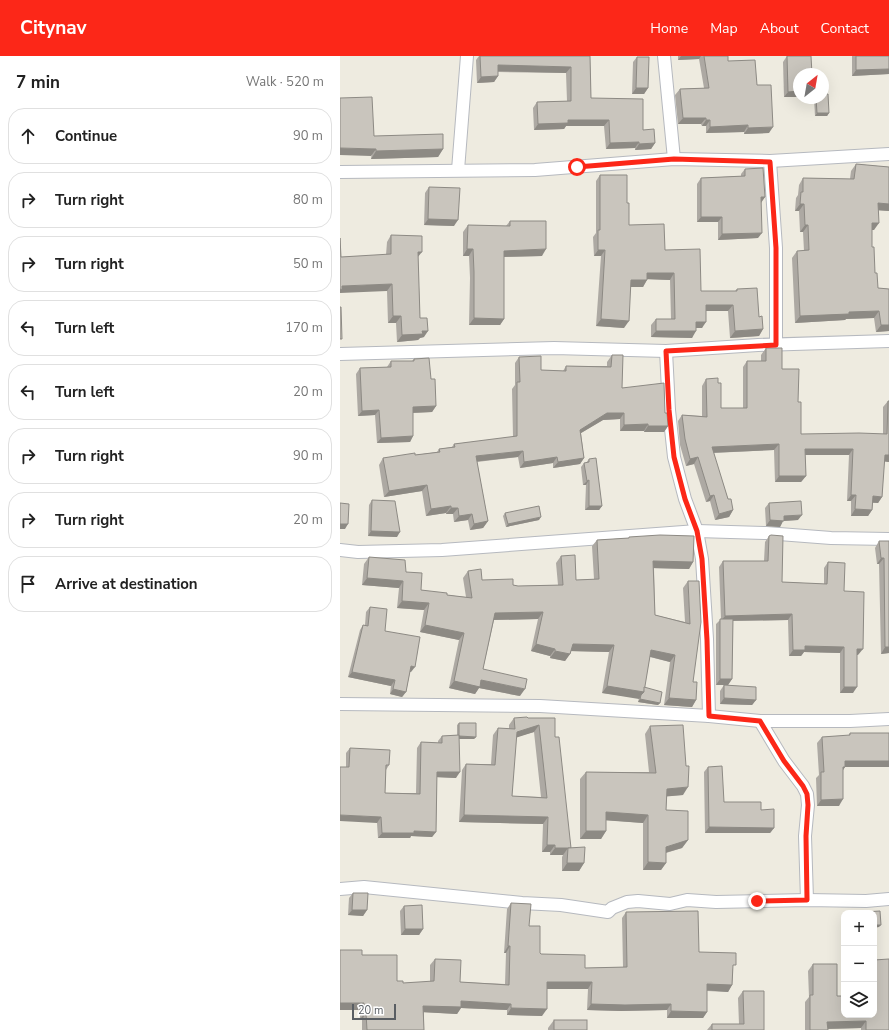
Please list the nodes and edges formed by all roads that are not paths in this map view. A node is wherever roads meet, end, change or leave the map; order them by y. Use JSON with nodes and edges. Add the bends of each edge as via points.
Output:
{"nodes":[{"id":1,"x":467,"y":56,"type":"edge"},
{"id":2,"x":664,"y":56,"type":"edge"},
{"id":3,"x":889,"y":154,"type":"edge"},
{"id":4,"x":674,"y":159,"type":"junction"},
{"id":5,"x":770,"y":162,"type":"junction"},
{"id":6,"x":458,"y":170,"type":"junction"},
{"id":7,"x":340,"y":172,"type":"edge"},
{"id":8,"x":889,"y":341,"type":"edge"},
{"id":9,"x":776,"y":345,"type":"junction"},
{"id":10,"x":666,"y":351,"type":"junction"},
{"id":11,"x":340,"y":354,"type":"edge"},
{"id":12,"x":697,"y":531,"type":"junction"},
{"id":13,"x":889,"y":539,"type":"edge"},
{"id":14,"x":340,"y":550,"type":"edge"},
{"id":15,"x":340,"y":704,"type":"edge"},
{"id":16,"x":709,"y":716,"type":"junction"},
{"id":17,"x":889,"y":719,"type":"edge"},
{"id":18,"x":760,"y":721,"type":"junction"},
{"id":19,"x":340,"y":890,"type":"edge"},
{"id":20,"x":889,"y":899,"type":"edge"},
{"id":21,"x":807,"y":900,"type":"junction"}],
"edges":[{"from":1,"to":6,"type":"street"},
{"from":2,"to":4,"type":"street"},
{"from":3,"to":5,"type":"street"},
{"from":4,"to":5,"type":"street"},
{"from":4,"to":6,"type":"street","via":[[535,170]]},
{"from":5,"to":9,"type":"street","via":[[776,248]]},
{"from":6,"to":7,"type":"street"},
{"from":8,"to":9,"type":"street"},
{"from":9,"to":10,"type":"street"},
{"from":10,"to":11,"type":"street","via":[[554,348]]},
{"from":10,"to":12,"type":"street","via":[[674,457]]},
{"from":12,"to":13,"type":"street"},
{"from":12,"to":14,"type":"street","via":[[442,550]]},
{"from":12,"to":16,"type":"street","via":[[702,559]]},
{"from":15,"to":16,"type":"street","via":[[540,706]]},
{"from":16,"to":18,"type":"street"},
{"from":17,"to":18,"type":"street"},
{"from":18,"to":21,"type":"street","via":[[807,794]]},
{"from":19,"to":21,"type":"street","via":[[364,887],[561,905],[608,912],[627,902],[638,901],[670,904],[688,900]]},
{"from":20,"to":21,"type":"street"}]}
